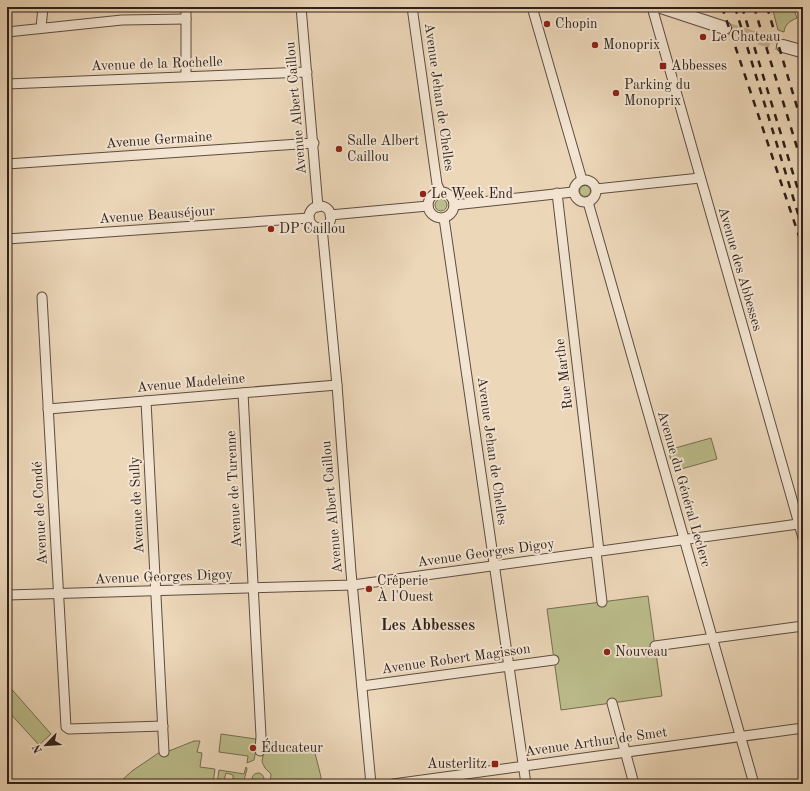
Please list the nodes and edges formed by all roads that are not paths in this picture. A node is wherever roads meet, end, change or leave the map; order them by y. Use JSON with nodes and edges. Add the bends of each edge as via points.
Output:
{"nodes":[{"id":1,"x":44,"y":7,"type":"edge"},
{"id":2,"x":186,"y":7,"type":"edge"},
{"id":3,"x":301,"y":7,"type":"edge"},
{"id":4,"x":412,"y":7,"type":"edge"},
{"id":5,"x":532,"y":7,"type":"edge"},
{"id":6,"x":652,"y":7,"type":"edge"},
{"id":7,"x":661,"y":7,"type":"edge"},
{"id":8,"x":186,"y":19,"type":"junction"},
{"id":9,"x":41,"y":28,"type":"junction"},
{"id":10,"x":725,"y":28,"type":"tunnel mouth"},
{"id":11,"x":7,"y":32,"type":"edge"},
{"id":12,"x":783,"y":46,"type":"tunnel mouth"},
{"id":13,"x":802,"y":51,"type":"edge"},
{"id":14,"x":308,"y":72,"type":"junction"},
{"id":15,"x":186,"y":76,"type":"junction"},
{"id":16,"x":7,"y":84,"type":"edge"},
{"id":17,"x":314,"y":143,"type":"junction"},
{"id":18,"x":7,"y":164,"type":"edge"},
{"id":19,"x":700,"y":178,"type":"junction"},
{"id":20,"x":582,"y":180,"type":"junction"},
{"id":21,"x":596,"y":190,"type":"junction"},
{"id":22,"x":440,"y":191,"type":"junction"},
{"id":23,"x":573,"y":192,"type":"junction"},
{"id":24,"x":557,"y":193,"type":"junction"},
{"id":25,"x":588,"y":202,"type":"junction"},
{"id":26,"x":454,"y":204,"type":"junction"},
{"id":27,"x":428,"y":206,"type":"junction"},
{"id":28,"x":318,"y":207,"type":"junction"},
{"id":29,"x":330,"y":216,"type":"junction"},
{"id":30,"x":309,"y":218,"type":"junction"},
{"id":31,"x":444,"y":218,"type":"junction"},
{"id":32,"x":322,"y":228,"type":"junction"},
{"id":33,"x":7,"y":239,"type":"edge"},
{"id":34,"x":42,"y":297,"type":"dead end"},
{"id":35,"x":337,"y":385,"type":"junction"},
{"id":36,"x":243,"y":393,"type":"junction"},
{"id":37,"x":146,"y":401,"type":"junction"},
{"id":38,"x":48,"y":409,"type":"junction"},
{"id":39,"x":798,"y":524,"type":"junction"},
{"id":40,"x":803,"y":538,"type":"edge"},
{"id":41,"x":684,"y":540,"type":"junction"},
{"id":42,"x":598,"y":552,"type":"junction"},
{"id":43,"x":494,"y":565,"type":"junction"},
{"id":44,"x":353,"y":585,"type":"junction"},
{"id":45,"x":254,"y":588,"type":"junction"},
{"id":46,"x":156,"y":590,"type":"junction"},
{"id":47,"x":58,"y":594,"type":"junction"},
{"id":48,"x":7,"y":595,"type":"edge"},
{"id":49,"x":602,"y":602,"type":"dead end"},
{"id":50,"x":803,"y":626,"type":"edge"},
{"id":51,"x":712,"y":638,"type":"junction"},
{"id":52,"x":655,"y":646,"type":"dead end"},
{"id":53,"x":554,"y":660,"type":"dead end"},
{"id":54,"x":509,"y":665,"type":"junction"},
{"id":55,"x":362,"y":686,"type":"junction"},
{"id":56,"x":612,"y":703,"type":"dead end"},
{"id":57,"x":163,"y":726,"type":"junction"},
{"id":58,"x":803,"y":728,"type":"edge"},
{"id":59,"x":740,"y":736,"type":"junction"},
{"id":60,"x":260,"y":751,"type":"dead end"},
{"id":61,"x":164,"y":752,"type":"dead end"},
{"id":62,"x":626,"y":752,"type":"junction"},
{"id":63,"x":523,"y":766,"type":"junction"},
{"id":64,"x":371,"y":784,"type":"edge"},
{"id":65,"x":393,"y":784,"type":"edge"},
{"id":66,"x":526,"y":784,"type":"edge"},
{"id":67,"x":634,"y":784,"type":"edge"},
{"id":68,"x":754,"y":784,"type":"edge"}],
"edges":[{"from":1,"to":9,"type":"street"},
{"from":2,"to":8,"type":"street"},
{"from":3,"to":14,"type":"street","name":"Avenue Albert Caillou"},
{"from":4,"to":22,"type":"street","name":"Avenue Jehan de Chelles"},
{"from":5,"to":20,"type":"street"},
{"from":6,"to":19,"type":"street","name":"Avenue des Abbesses"},
{"from":7,"to":10,"type":"street"},
{"from":8,"to":9,"type":"street","via":[[122,20]]},
{"from":8,"to":15,"type":"street"},
{"from":9,"to":11,"type":"street"},
{"from":12,"to":13,"type":"street"},
{"from":14,"to":15,"type":"street","name":"Avenue de la Rochelle"},
{"from":14,"to":17,"type":"street","name":"Avenue Albert Caillou"},
{"from":15,"to":16,"type":"street","name":"Avenue de la Rochelle"},
{"from":17,"to":18,"type":"street","name":"Avenue Germaine"},
{"from":17,"to":28,"type":"street","name":"Avenue Albert Caillou"},
{"from":19,"to":21,"type":"street"},
{"from":19,"to":39,"type":"street","name":"Avenue des Abbesses"},
{"from":20,"to":21,"type":"street","via":[[592,182]]},
{"from":20,"to":23,"type":"street","via":[[576,184]]},
{"from":21,"to":25,"type":"street","via":[[594,198]]},
{"from":22,"to":26,"type":"street","via":[[448,193]]},
{"from":22,"to":27,"type":"street","via":[[429,198]]},
{"from":23,"to":24,"type":"street"},
{"from":23,"to":25,"type":"street","via":[[578,200]]},
{"from":24,"to":26,"type":"street"},
{"from":24,"to":42,"type":"street","name":"Rue Marthe"},
{"from":25,"to":41,"type":"street","name":"Avenue du Général Leclerc"},
{"from":26,"to":31,"type":"street","via":[[452,213]]},
{"from":27,"to":29,"type":"street"},
{"from":27,"to":31,"type":"street","via":[[432,214]]},
{"from":28,"to":29,"type":"street","via":[[325,208]]},
{"from":28,"to":30,"type":"street","via":[[312,210]]},
{"from":29,"to":32,"type":"street","via":[[329,222]]},
{"from":30,"to":32,"type":"street","via":[[314,226]]},
{"from":30,"to":33,"type":"street","name":"Avenue Beauséjour"},
{"from":31,"to":43,"type":"street","name":"Avenue Jehan de Chelles"},
{"from":32,"to":35,"type":"street","name":"Avenue Albert Caillou"},
{"from":34,"to":38,"type":"street","name":"Avenue de Condé"},
{"from":35,"to":36,"type":"street","name":"Avenue Madeleine"},
{"from":35,"to":44,"type":"street","name":"Avenue Albert Caillou"},
{"from":36,"to":37,"type":"street","name":"Avenue Madeleine"},
{"from":36,"to":45,"type":"street","name":"Avenue de Turenne"},
{"from":37,"to":38,"type":"street","name":"Avenue Madeleine"},
{"from":37,"to":46,"type":"street","name":"Avenue de Sully"},
{"from":38,"to":47,"type":"street","name":"Avenue de Condé"},
{"from":39,"to":40,"type":"street","name":"Avenue des Abbesses"},
{"from":39,"to":41,"type":"street","name":"Avenue Georges Digoy"},
{"from":41,"to":42,"type":"street","name":"Avenue Georges Digoy"},
{"from":41,"to":51,"type":"street","name":"Avenue du Général Leclerc"},
{"from":42,"to":43,"type":"street","name":"Avenue Georges Digoy"},
{"from":42,"to":49,"type":"street","name":"Rue Marthe"},
{"from":43,"to":44,"type":"street","name":"Avenue Georges Digoy"},
{"from":43,"to":54,"type":"street","name":"Avenue Jehan de Chelles"},
{"from":44,"to":45,"type":"street","name":"Avenue Georges Digoy"},
{"from":44,"to":55,"type":"street","name":"Avenue Albert Caillou"},
{"from":45,"to":46,"type":"street","name":"Avenue Georges Digoy"},
{"from":45,"to":60,"type":"street","name":"Avenue de Turenne"},
{"from":46,"to":47,"type":"street","name":"Avenue Georges Digoy"},
{"from":46,"to":57,"type":"street","name":"Avenue de Sully"},
{"from":47,"to":48,"type":"street","name":"Avenue Georges Digoy"},
{"from":47,"to":57,"type":"street","name":"Avenue de Condé","via":[[66,727],[69,729]]},
{"from":50,"to":51,"type":"street"},
{"from":51,"to":52,"type":"street"},
{"from":51,"to":59,"type":"street","name":"Avenue du Général Leclerc"},
{"from":53,"to":54,"type":"street","name":"Avenue Robert Magisson"},
{"from":54,"to":55,"type":"street","name":"Avenue Robert Magisson"},
{"from":54,"to":63,"type":"street","name":"Avenue Jehan de Chelles"},
{"from":55,"to":64,"type":"street","name":"Avenue Albert Caillou"},
{"from":56,"to":62,"type":"street"},
{"from":57,"to":61,"type":"street","name":"Avenue de Sully"},
{"from":58,"to":59,"type":"street","name":"Avenue Arthur de Smet"},
{"from":59,"to":62,"type":"street","name":"Avenue Arthur de Smet"},
{"from":59,"to":68,"type":"street","name":"Avenue du Général Leclerc"},
{"from":62,"to":63,"type":"street","name":"Avenue Arthur de Smet"},
{"from":62,"to":67,"type":"street"},
{"from":63,"to":65,"type":"street","name":"Avenue Arthur de Smet"},
{"from":63,"to":66,"type":"street","name":"Avenue Jehan de Chelles"}]}
